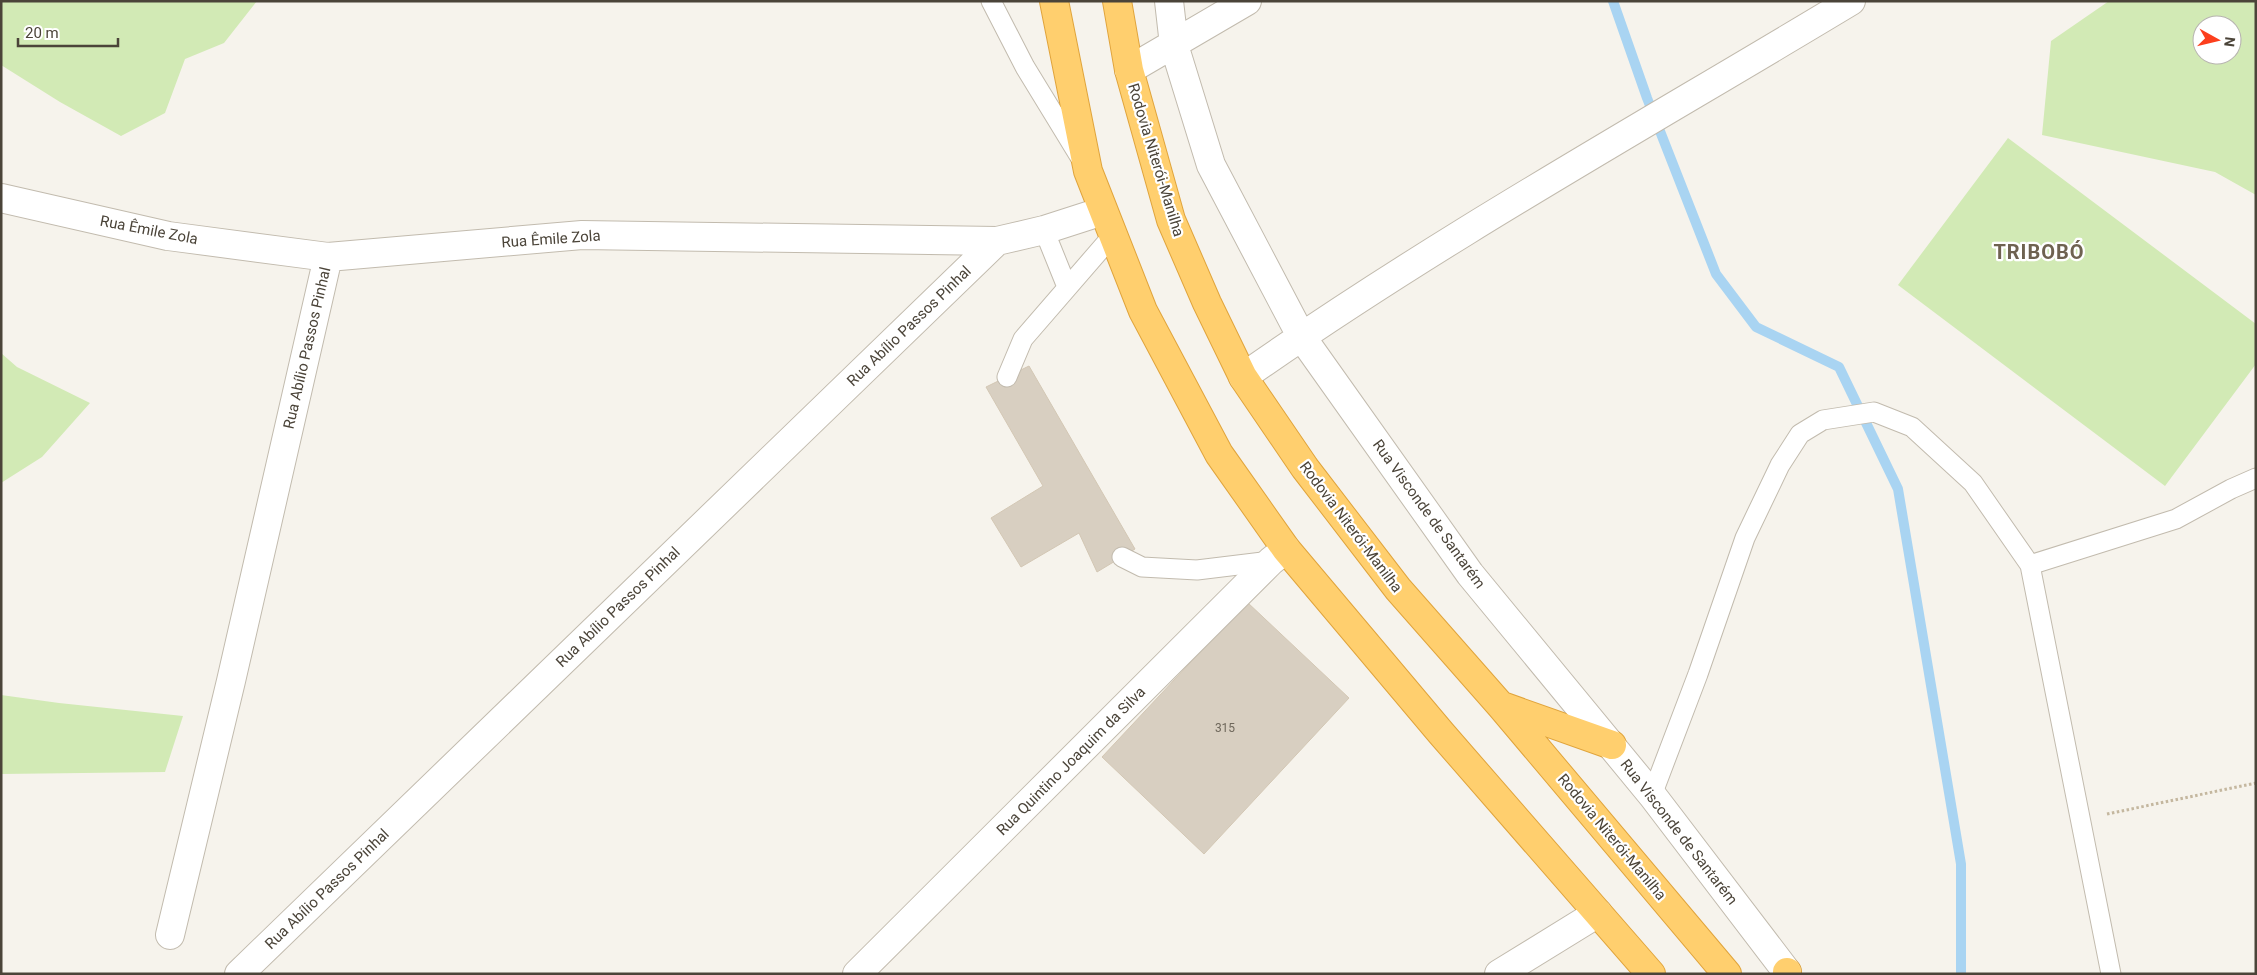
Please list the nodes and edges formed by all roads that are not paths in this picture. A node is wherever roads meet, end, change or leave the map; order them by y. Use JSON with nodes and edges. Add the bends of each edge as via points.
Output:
{"nodes":[{"id":1,"x":992,"y":1,"type":"edge"},
{"id":2,"x":1054,"y":1,"type":"edge"},
{"id":3,"x":1117,"y":1,"type":"edge"},
{"id":4,"x":1169,"y":1,"type":"edge"},
{"id":5,"x":1246,"y":1,"type":"edge"},
{"id":6,"x":1851,"y":1,"type":"edge"},
{"id":7,"x":1174,"y":45,"type":"junction"},
{"id":8,"x":1129,"y":70,"type":"junction"},
{"id":9,"x":1088,"y":171,"type":"junction"},
{"id":10,"x":1,"y":198,"type":"edge"},
{"id":11,"x":1108,"y":223,"type":"junction"},
{"id":12,"x":1044,"y":230,"type":"junction"},
{"id":13,"x":997,"y":241,"type":"junction"},
{"id":14,"x":328,"y":257,"type":"junction"},
{"id":15,"x":1067,"y":287,"type":"junction"},
{"id":16,"x":1301,"y":336,"type":"junction"},
{"id":17,"x":1007,"y":377,"type":"dead end"},
{"id":18,"x":1242,"y":377,"type":"junction"},
{"id":19,"x":2256,"y":478,"type":"edge"},
{"id":20,"x":1278,"y":555,"type":"junction"},
{"id":21,"x":1122,"y":557,"type":"dead end"},
{"id":22,"x":2030,"y":565,"type":"junction"},
{"id":23,"x":1501,"y":706,"type":"junction"},
{"id":24,"x":1612,"y":745,"type":"junction"},
{"id":25,"x":1652,"y":795,"type":"junction"},
{"id":26,"x":1598,"y":913,"type":"junction"},
{"id":27,"x":170,"y":935,"type":"dead end"},
{"id":28,"x":1787,"y":973,"type":"edge"},
{"id":29,"x":239,"y":974,"type":"edge"},
{"id":30,"x":857,"y":974,"type":"edge"},
{"id":31,"x":1499,"y":974,"type":"edge"},
{"id":32,"x":1651,"y":974,"type":"edge"},
{"id":33,"x":1727,"y":974,"type":"edge"},
{"id":34,"x":2111,"y":974,"type":"edge"}],
"edges":[{"from":1,"to":9,"type":"lane","via":[[1025,67]]},
{"from":2,"to":9,"type":"highway"},
{"from":3,"to":8,"type":"highway","name":"Rodovia Niterói-Manilha"},
{"from":4,"to":7,"type":"street","name":"Rua Visconde de Santarém"},
{"from":5,"to":7,"type":"street"},
{"from":6,"to":16,"type":"street","via":[[1678,106],[1592,153]]},
{"from":7,"to":8,"type":"street"},
{"from":7,"to":16,"type":"street","name":"Rua Visconde de Santarém","via":[[1211,165]]},
{"from":8,"to":18,"type":"highway","name":"Rodovia Niterói-Manilha","via":[[1172,220]]},
{"from":9,"to":11,"type":"highway"},
{"from":10,"to":14,"type":"street","name":"Rua Êmile Zola","via":[[168,236]]},
{"from":11,"to":12,"type":"street","name":"Rua Êmile Zola"},
{"from":11,"to":15,"type":"lane"},
{"from":11,"to":20,"type":"highway","via":[[1143,311]]},
{"from":12,"to":13,"type":"street","name":"Rua Êmile Zola"},
{"from":12,"to":15,"type":"lane"},
{"from":13,"to":14,"type":"street","name":"Rua Êmile Zola","via":[[582,235]]},
{"from":13,"to":29,"type":"street","name":"Rua Abílio Passos Pinhal"},
{"from":14,"to":27,"type":"street","name":"Rua Abílio Passos Pinhal"},
{"from":15,"to":17,"type":"lane","via":[[1024,339]]},
{"from":16,"to":18,"type":"street"},
{"from":16,"to":24,"type":"street","name":"Rua Visconde de Santarém","via":[[1470,574]]},
{"from":18,"to":23,"type":"highway","name":"Rodovia Niterói-Manilha","via":[[1305,468],[1398,589]]},
{"from":19,"to":22,"type":"lane","via":[[2176,520]]},
{"from":20,"to":21,"type":"lane","via":[[1197,570],[1142,567]]},
{"from":20,"to":26,"type":"highway","via":[[1441,733]]},
{"from":20,"to":30,"type":"street","name":"Rua Quintino Joaquim da Silva"},
{"from":22,"to":25,"type":"lane","via":[[1973,483],[1912,427],[1874,412],[1823,420],[1800,434],[1780,465],[1744,538],[1698,674]]},
{"from":22,"to":34,"type":"lane"},
{"from":23,"to":24,"type":"highway"},
{"from":23,"to":33,"type":"highway","name":"Rodovia Niterói-Manilha"},
{"from":24,"to":25,"type":"street","name":"Rua Visconde de Santarém"},
{"from":25,"to":28,"type":"street","name":"Rua Visconde de Santarém"},
{"from":26,"to":31,"type":"street"},
{"from":26,"to":32,"type":"highway"}]}
